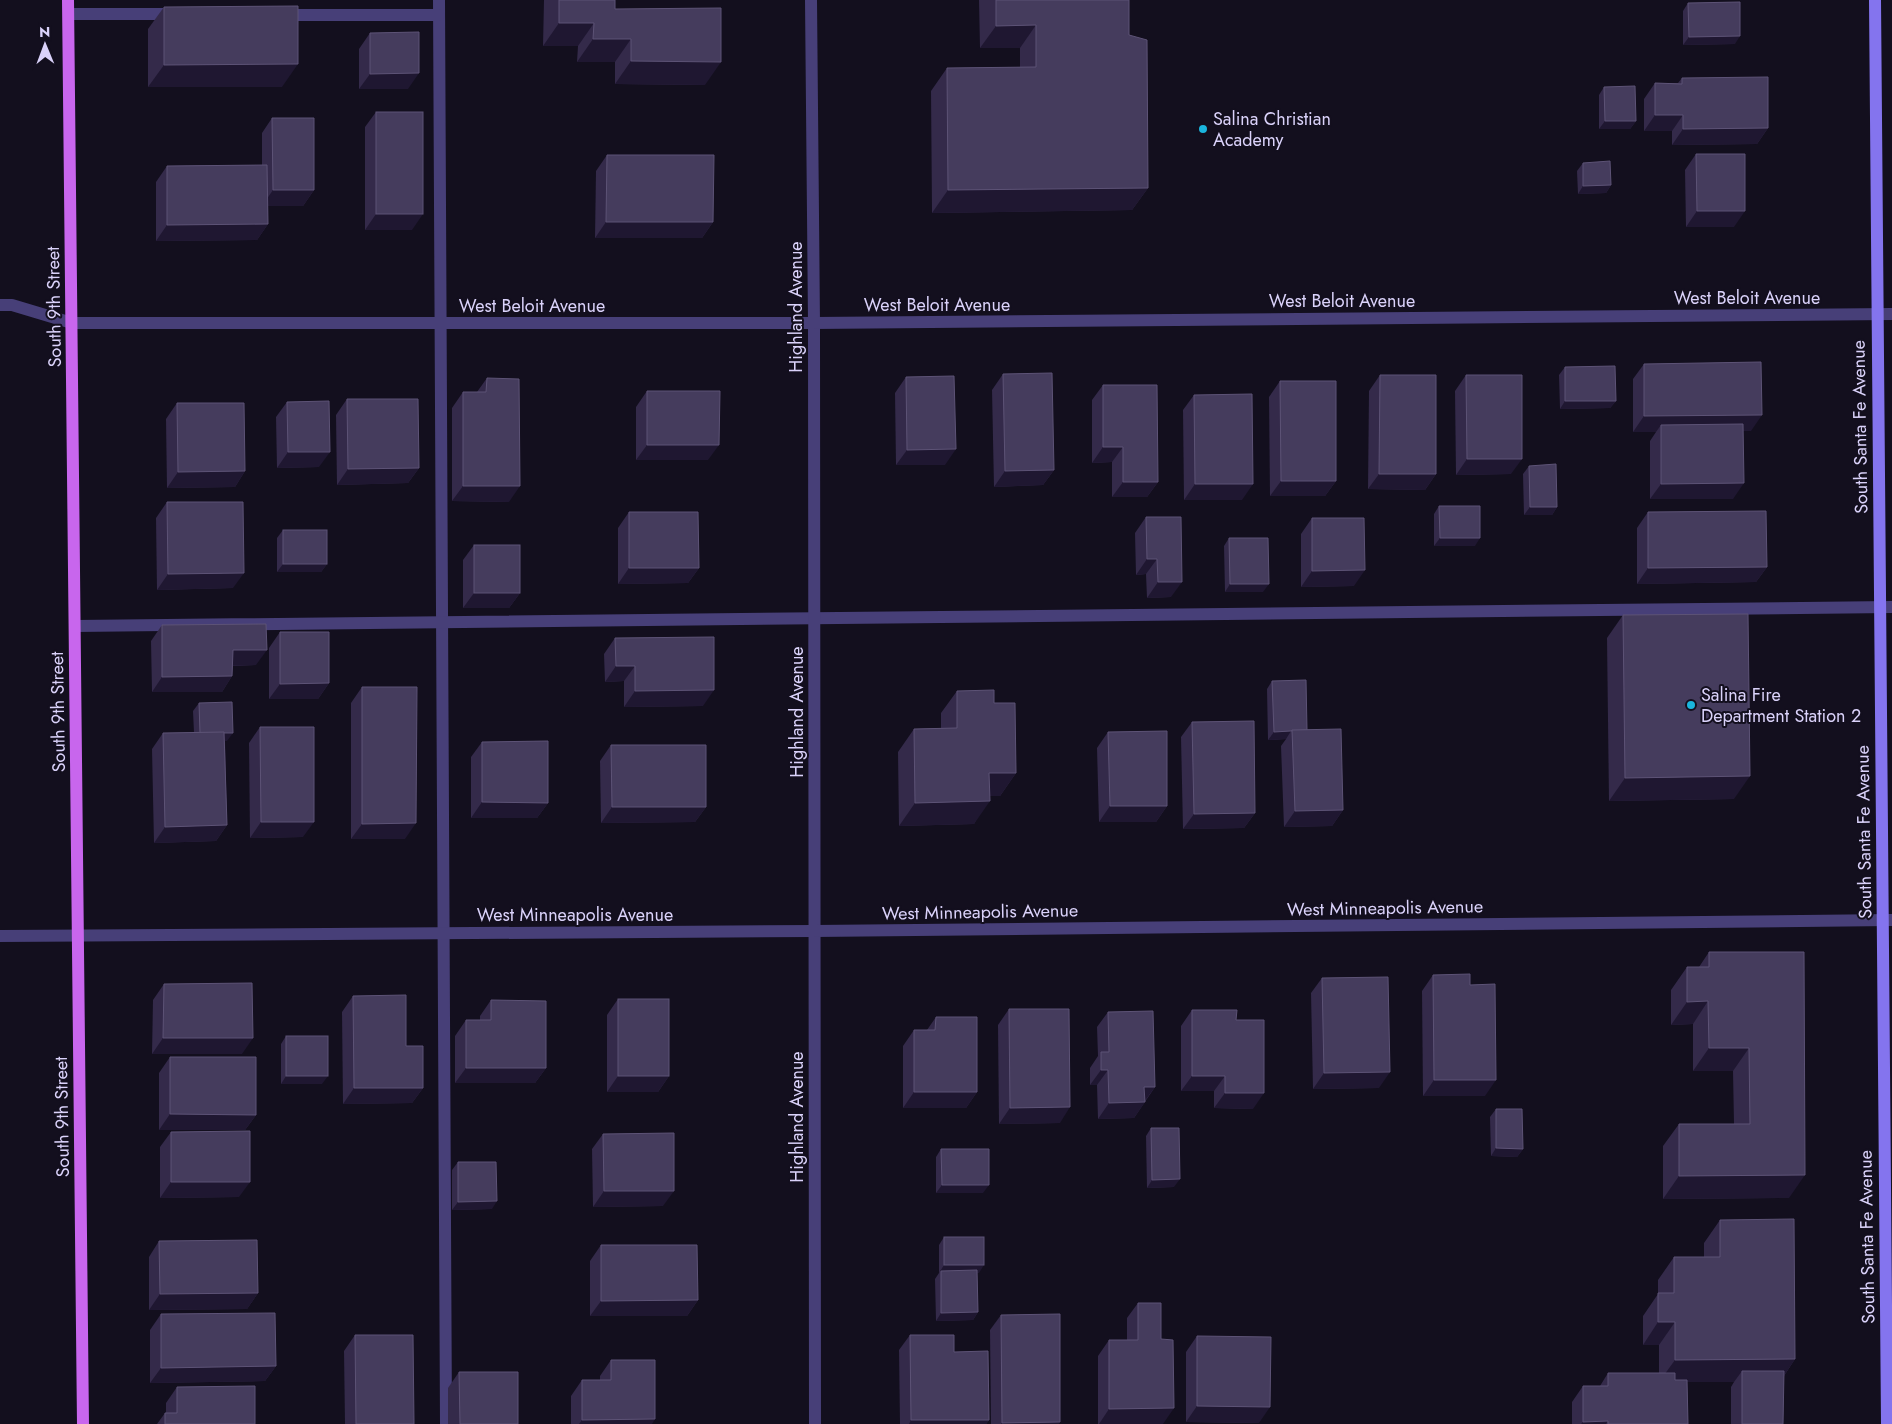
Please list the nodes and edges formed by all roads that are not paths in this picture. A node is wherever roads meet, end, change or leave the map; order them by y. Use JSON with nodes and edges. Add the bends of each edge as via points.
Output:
{"nodes":[{"id":1,"x":68,"y":0,"type":"edge"},
{"id":2,"x":439,"y":0,"type":"edge"},
{"id":3,"x":811,"y":0,"type":"edge"},
{"id":4,"x":1874,"y":0,"type":"edge"},
{"id":5,"x":68,"y":14,"type":"junction"},
{"id":6,"x":186,"y":14,"type":"edge"},
{"id":7,"x":264,"y":14,"type":"edge"},
{"id":8,"x":439,"y":15,"type":"junction"},
{"id":9,"x":0,"y":305,"type":"edge"},
{"id":10,"x":1876,"y":314,"type":"junction"},
{"id":11,"x":1892,"y":314,"type":"edge"},
{"id":12,"x":72,"y":323,"type":"junction"},
{"id":13,"x":441,"y":323,"type":"junction"},
{"id":14,"x":814,"y":323,"type":"junction"},
{"id":15,"x":1886,"y":607,"type":"edge"},
{"id":16,"x":814,"y":618,"type":"junction"},
{"id":17,"x":442,"y":622,"type":"junction"},
{"id":18,"x":75,"y":626,"type":"junction"},
{"id":19,"x":1887,"y":920,"type":"edge"},
{"id":20,"x":814,"y":931,"type":"junction"},
{"id":21,"x":443,"y":933,"type":"junction"},
{"id":22,"x":78,"y":934,"type":"junction"},
{"id":23,"x":0,"y":936,"type":"edge"},
{"id":24,"x":1888,"y":1223,"type":"edge"},
{"id":25,"x":83,"y":1424,"type":"edge"},
{"id":26,"x":446,"y":1424,"type":"edge"},
{"id":27,"x":815,"y":1424,"type":"edge"},
{"id":28,"x":1886,"y":1424,"type":"edge"}],
"edges":[{"from":1,"to":5,"type":"main road","name":"South 9th Street"},
{"from":2,"to":8,"type":"street"},
{"from":3,"to":14,"type":"street","name":"Highland Avenue"},
{"from":4,"to":10,"type":"main road","name":"South Santa Fe Avenue"},
{"from":5,"to":6,"type":"street"},
{"from":5,"to":12,"type":"main road","name":"South 9th Street"},
{"from":7,"to":8,"type":"street"},
{"from":8,"to":13,"type":"street"},
{"from":9,"to":12,"type":"street","name":"West Beloit Avenue","via":[[12,305]]},
{"from":10,"to":11,"type":"street","name":"West Beloit Avenue"},
{"from":10,"to":14,"type":"street","name":"West Beloit Avenue"},
{"from":10,"to":15,"type":"main road","name":"South Santa Fe Avenue"},
{"from":12,"to":13,"type":"street","name":"West Beloit Avenue"},
{"from":12,"to":18,"type":"main road","name":"South 9th Street"},
{"from":13,"to":14,"type":"street","name":"West Beloit Avenue"},
{"from":13,"to":17,"type":"street"},
{"from":14,"to":16,"type":"street","name":"Highland Avenue"},
{"from":15,"to":16,"type":"street"},
{"from":15,"to":19,"type":"main road","name":"South Santa Fe Avenue"},
{"from":16,"to":17,"type":"street"},
{"from":16,"to":20,"type":"street","name":"Highland Avenue"},
{"from":17,"to":18,"type":"street"},
{"from":17,"to":21,"type":"street"},
{"from":18,"to":22,"type":"main road","name":"South 9th Street"},
{"from":19,"to":20,"type":"street","name":"West Minneapolis Avenue"},
{"from":19,"to":24,"type":"main road","name":"South Santa Fe Avenue"},
{"from":20,"to":21,"type":"street","name":"West Minneapolis Avenue"},
{"from":20,"to":27,"type":"street","name":"Highland Avenue"},
{"from":21,"to":22,"type":"street","name":"West Minneapolis Avenue"},
{"from":21,"to":26,"type":"street"},
{"from":22,"to":23,"type":"street","name":"West Minneapolis Avenue"},
{"from":22,"to":25,"type":"main road","name":"South 9th Street"},
{"from":24,"to":28,"type":"main road","name":"South Santa Fe Avenue"}]}
